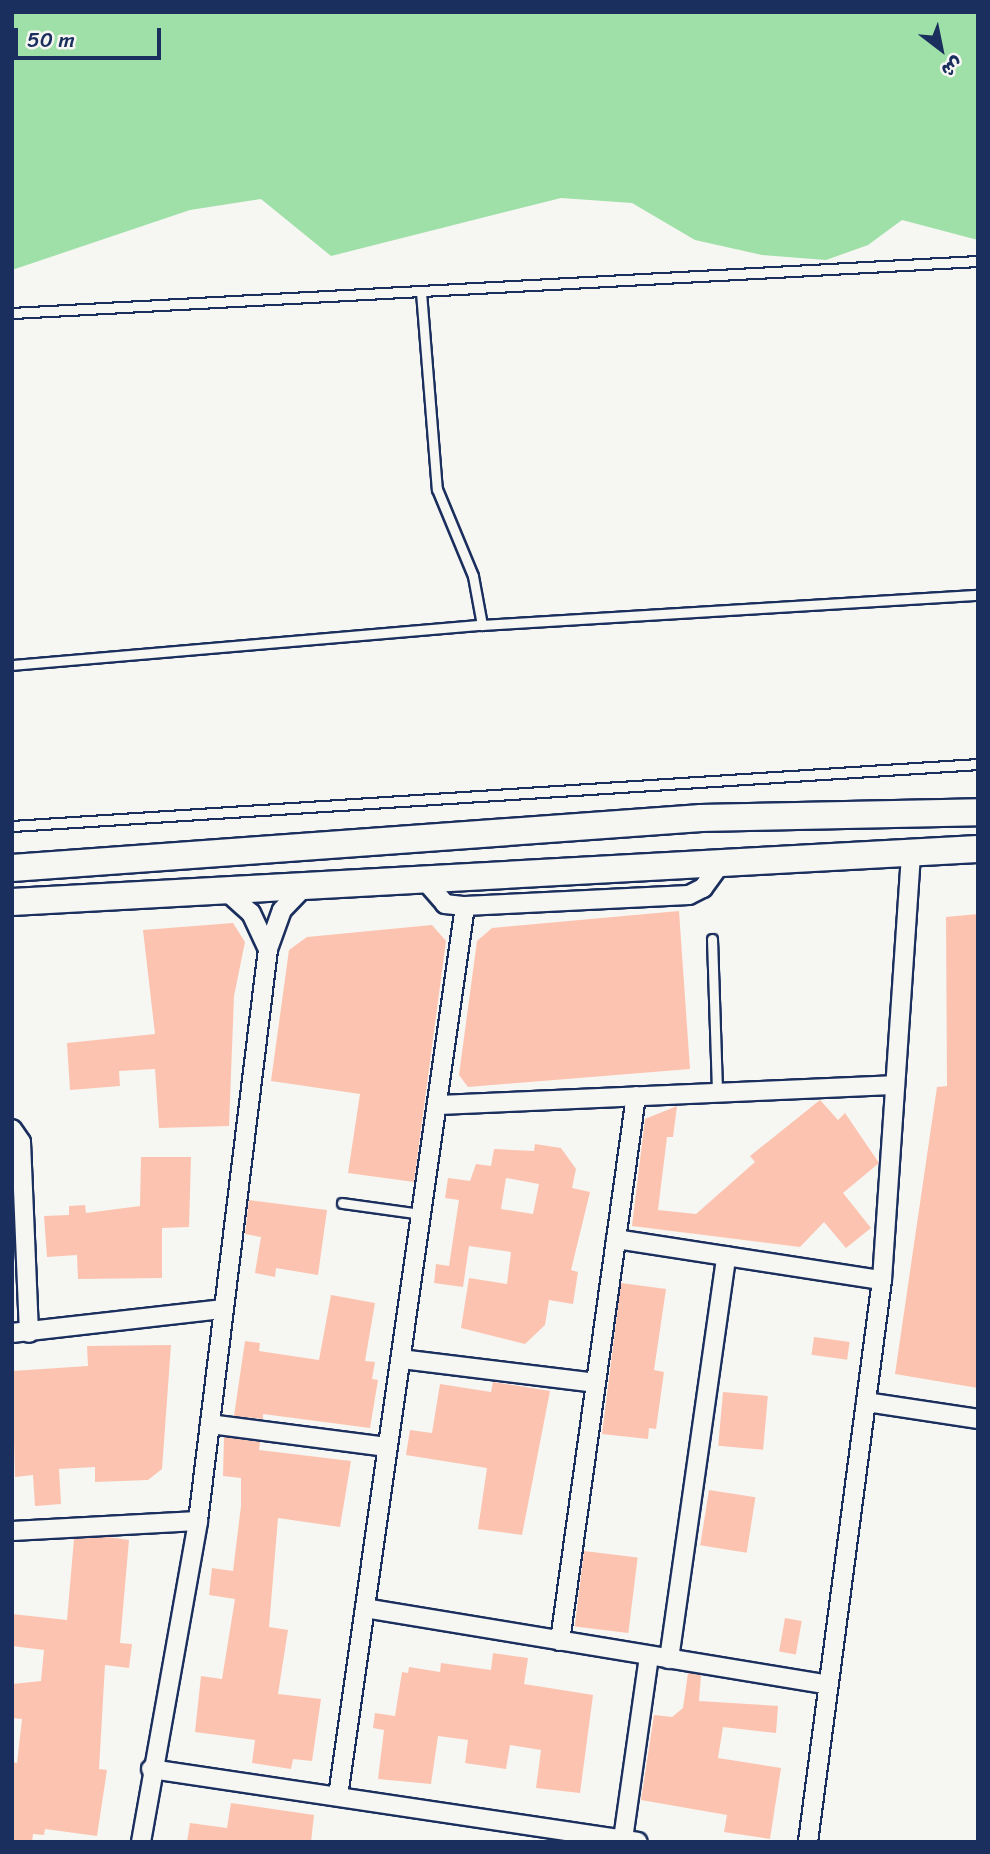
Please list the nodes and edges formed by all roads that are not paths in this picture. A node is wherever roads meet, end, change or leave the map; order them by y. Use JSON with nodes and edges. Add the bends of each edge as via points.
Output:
{"nodes":[{"id":1,"x":978,"y":261,"type":"edge"},
{"id":2,"x":421,"y":292,"type":"junction"},
{"id":3,"x":12,"y":313,"type":"edge"},
{"id":4,"x":978,"y":595,"type":"edge"},
{"id":5,"x":482,"y":625,"type":"junction"},
{"id":6,"x":12,"y":665,"type":"edge"},
{"id":7,"x":978,"y":764,"type":"edge"},
{"id":8,"x":978,"y":812,"type":"edge"},
{"id":9,"x":12,"y":826,"type":"edge"},
{"id":10,"x":973,"y":853,"type":"edge"},
{"id":11,"x":911,"y":854,"type":"junction"},
{"id":12,"x":718,"y":867,"type":"junction"},
{"id":13,"x":12,"y":868,"type":"edge"},
{"id":14,"x":421,"y":876,"type":"junction"},
{"id":15,"x":310,"y":882,"type":"junction"},
{"id":16,"x":223,"y":888,"type":"junction"},
{"id":17,"x":12,"y":902,"type":"edge"},
{"id":18,"x":465,"y":906,"type":"junction"},
{"id":19,"x":712,"y":939,"type":"dead end"},
{"id":20,"x":268,"y":949,"type":"junction"},
{"id":21,"x":895,"y":1085,"type":"junction"},
{"id":22,"x":717,"y":1093,"type":"junction"},
{"id":23,"x":636,"y":1096,"type":"junction"},
{"id":24,"x":437,"y":1105,"type":"junction"},
{"id":25,"x":12,"y":1129,"type":"edge"},
{"id":26,"x":342,"y":1203,"type":"dead end"},
{"id":27,"x":421,"y":1214,"type":"junction"},
{"id":28,"x":616,"y":1239,"type":"junction"},
{"id":29,"x":726,"y":1256,"type":"junction"},
{"id":30,"x":881,"y":1280,"type":"junction"},
{"id":31,"x":224,"y":1309,"type":"junction"},
{"id":32,"x":20,"y":1333,"type":"edge"},
{"id":33,"x":401,"y":1359,"type":"junction"},
{"id":34,"x":596,"y":1383,"type":"junction"},
{"id":35,"x":866,"y":1402,"type":"junction"},
{"id":36,"x":978,"y":1419,"type":"edge"},
{"id":37,"x":210,"y":1424,"type":"junction"},
{"id":38,"x":388,"y":1447,"type":"junction"},
{"id":39,"x":198,"y":1521,"type":"junction"},
{"id":40,"x":12,"y":1531,"type":"edge"},
{"id":41,"x":365,"y":1608,"type":"junction"},
{"id":42,"x":560,"y":1641,"type":"junction"},
{"id":43,"x":649,"y":1656,"type":"junction"},
{"id":44,"x":669,"y":1659,"type":"junction"},
{"id":45,"x":828,"y":1685,"type":"junction"},
{"id":46,"x":151,"y":1769,"type":"junction"},
{"id":47,"x":338,"y":1796,"type":"junction"},
{"id":48,"x":630,"y":1840,"type":"edge"},
{"id":49,"x":141,"y":1842,"type":"edge"},
{"id":50,"x":808,"y":1842,"type":"edge"}],
"edges":[{"from":1,"to":2,"type":"lane"},
{"from":2,"to":3,"type":"lane"},
{"from":2,"to":5,"type":"lane","via":[[437,489],[473,576]]},
{"from":4,"to":5,"type":"lane"},
{"from":5,"to":6,"type":"lane"},
{"from":7,"to":9,"type":"lane"},
{"from":8,"to":13,"type":"main road","via":[[701,818]]},
{"from":10,"to":11,"type":"main road"},
{"from":11,"to":12,"type":"main road"},
{"from":11,"to":21,"type":"street"},
{"from":12,"to":14,"type":"main road"},
{"from":12,"to":18,"type":"street","via":[[703,888],[688,895]]},
{"from":14,"to":15,"type":"main road"},
{"from":14,"to":18,"type":"street","via":[[444,904]]},
{"from":15,"to":16,"type":"main road"},
{"from":15,"to":20,"type":"street","via":[[282,910]]},
{"from":16,"to":17,"type":"main road"},
{"from":16,"to":20,"type":"street","via":[[251,913]]},
{"from":18,"to":24,"type":"street"},
{"from":19,"to":22,"type":"lane"},
{"from":20,"to":31,"type":"street"},
{"from":21,"to":22,"type":"street"},
{"from":21,"to":30,"type":"street"},
{"from":22,"to":23,"type":"street"},
{"from":23,"to":24,"type":"street"},
{"from":23,"to":28,"type":"street"},
{"from":24,"to":27,"type":"street"},
{"from":25,"to":32,"type":"street","via":[[21,1142]]},
{"from":26,"to":27,"type":"lane"},
{"from":27,"to":33,"type":"street"},
{"from":28,"to":29,"type":"street"},
{"from":28,"to":34,"type":"street"},
{"from":29,"to":30,"type":"street"},
{"from":29,"to":44,"type":"street"},
{"from":30,"to":35,"type":"street"},
{"from":31,"to":32,"type":"street"},
{"from":31,"to":37,"type":"street"},
{"from":33,"to":34,"type":"street"},
{"from":33,"to":38,"type":"street"},
{"from":34,"to":42,"type":"street"},
{"from":35,"to":36,"type":"street"},
{"from":35,"to":45,"type":"street"},
{"from":37,"to":38,"type":"street"},
{"from":37,"to":39,"type":"street"},
{"from":38,"to":41,"type":"street"},
{"from":39,"to":40,"type":"street"},
{"from":39,"to":46,"type":"street"},
{"from":41,"to":42,"type":"street"},
{"from":41,"to":47,"type":"street"},
{"from":42,"to":43,"type":"street"},
{"from":43,"to":44,"type":"street"},
{"from":43,"to":48,"type":"street"},
{"from":44,"to":45,"type":"street"},
{"from":45,"to":50,"type":"street"},
{"from":46,"to":47,"type":"street"},
{"from":46,"to":49,"type":"street"},
{"from":47,"to":48,"type":"street"}]}
